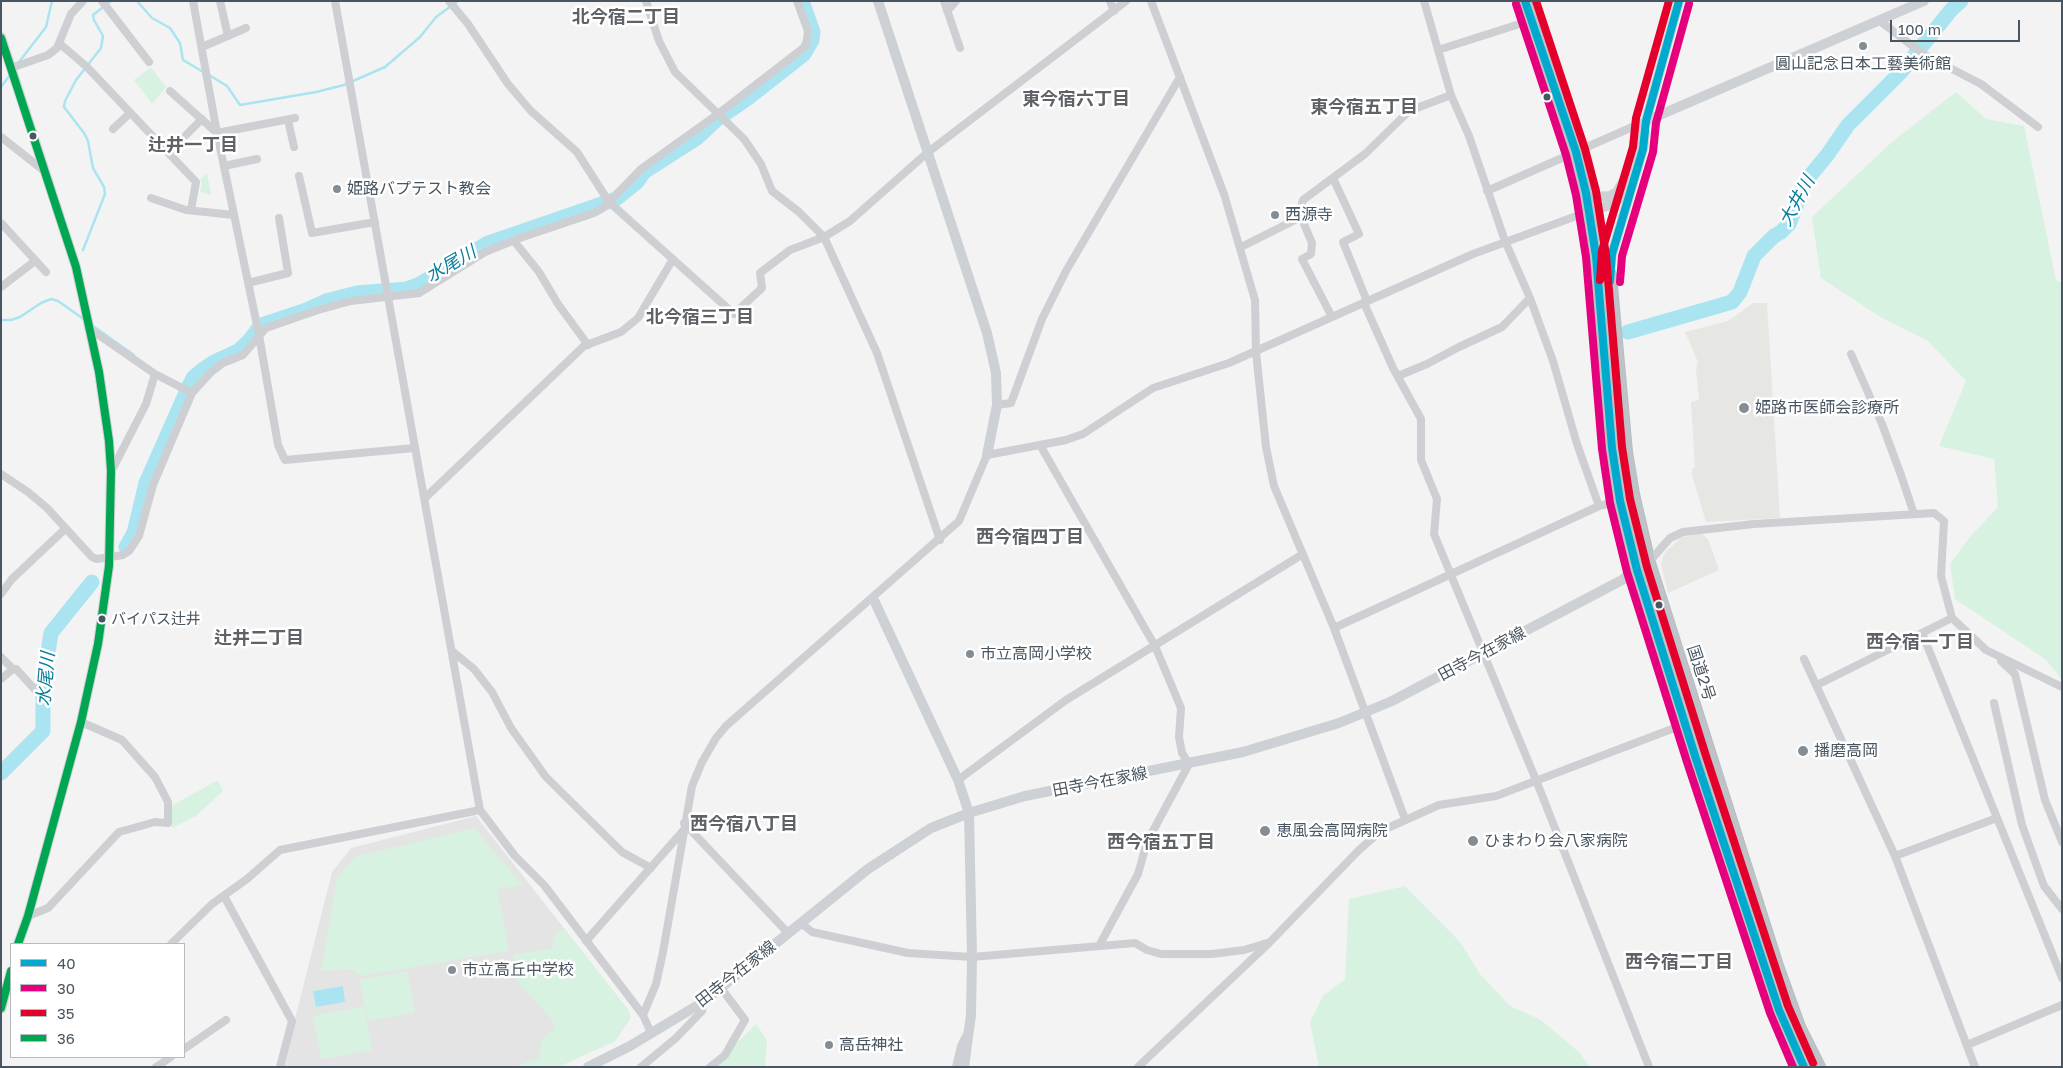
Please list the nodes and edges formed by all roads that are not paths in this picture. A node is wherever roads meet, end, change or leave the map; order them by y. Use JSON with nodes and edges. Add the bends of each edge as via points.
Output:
{"nodes":[{"id":1,"x":83,"y":1,"type":"edge"},
{"id":2,"x":102,"y":1,"type":"edge"},
{"id":3,"x":193,"y":1,"type":"edge"},
{"id":4,"x":220,"y":1,"type":"edge"},
{"id":5,"x":335,"y":1,"type":"edge"},
{"id":6,"x":449,"y":1,"type":"edge"},
{"id":7,"x":646,"y":1,"type":"edge"},
{"id":8,"x":797,"y":1,"type":"edge"},
{"id":9,"x":878,"y":1,"type":"edge"},
{"id":10,"x":944,"y":1,"type":"edge"},
{"id":11,"x":956,"y":1,"type":"edge"},
{"id":12,"x":1110,"y":1,"type":"edge"},
{"id":13,"x":1126,"y":1,"type":"edge"},
{"id":14,"x":1151,"y":1,"type":"edge"},
{"id":15,"x":1424,"y":1,"type":"edge"},
{"id":16,"x":1525,"y":1,"type":"edge"},
{"id":17,"x":1679,"y":1,"type":"edge"},
{"id":18,"x":1924,"y":1,"type":"edge"},
{"id":19,"x":947,"y":11,"type":"junction"},
{"id":20,"x":1114,"y":11,"type":"junction"},
{"id":21,"x":1532,"y":20,"type":"junction"},
{"id":22,"x":1880,"y":21,"type":"junction"},
{"id":23,"x":246,"y":28,"type":"dead end"},
{"id":24,"x":228,"y":36,"type":"junction"},
{"id":25,"x":1,"y":37,"type":"edge"},
{"id":26,"x":59,"y":43,"type":"junction"},
{"id":27,"x":202,"y":47,"type":"junction"},
{"id":28,"x":960,"y":48,"type":"dead end"},
{"id":29,"x":1438,"y":50,"type":"junction"},
{"id":30,"x":149,"y":62,"type":"dead end"},
{"id":31,"x":11,"y":68,"type":"junction"},
{"id":32,"x":1180,"y":77,"type":"junction"},
{"id":33,"x":170,"y":91,"type":"dead end"},
{"id":34,"x":1452,"y":95,"type":"junction"},
{"id":35,"x":130,"y":113,"type":"junction"},
{"id":36,"x":718,"y":114,"type":"junction"},
{"id":37,"x":202,"y":119,"type":"junction"},
{"id":38,"x":1646,"y":121,"type":"junction"},
{"id":39,"x":2038,"y":127,"type":"dead end"},
{"id":40,"x":113,"y":129,"type":"dead end"},
{"id":41,"x":217,"y":133,"type":"junction"},
{"id":42,"x":186,"y":135,"type":"dead end"},
{"id":43,"x":3,"y":140,"type":"edge"},
{"id":44,"x":294,"y":147,"type":"dead end"},
{"id":45,"x":1576,"y":152,"type":"junction"},
{"id":46,"x":927,"y":153,"type":"junction"},
{"id":47,"x":257,"y":159,"type":"dead end"},
{"id":48,"x":224,"y":166,"type":"junction"},
{"id":49,"x":43,"y":170,"type":"junction"},
{"id":50,"x":1627,"y":175,"type":"junction"},
{"id":51,"x":299,"y":176,"type":"dead end"},
{"id":52,"x":1333,"y":178,"type":"junction"},
{"id":53,"x":1486,"y":190,"type":"junction"},
{"id":54,"x":1586,"y":193,"type":"junction"},
{"id":55,"x":150,"y":198,"type":"dead end"},
{"id":56,"x":609,"y":202,"type":"junction"},
{"id":57,"x":191,"y":210,"type":"junction"},
{"id":58,"x":1590,"y":210,"type":"junction"},
{"id":59,"x":1299,"y":212,"type":"junction"},
{"id":60,"x":234,"y":215,"type":"junction"},
{"id":61,"x":279,"y":218,"type":"dead end"},
{"id":62,"x":375,"y":222,"type":"junction"},
{"id":63,"x":1,"y":223,"type":"edge"},
{"id":64,"x":824,"y":237,"type":"junction"},
{"id":65,"x":514,"y":241,"type":"junction"},
{"id":66,"x":1505,"y":241,"type":"junction"},
{"id":67,"x":1241,"y":247,"type":"junction"},
{"id":68,"x":674,"y":259,"type":"junction"},
{"id":69,"x":35,"y":261,"type":"junction"},
{"id":70,"x":46,"y":272,"type":"dead end"},
{"id":71,"x":1610,"y":275,"type":"joint"},
{"id":72,"x":248,"y":283,"type":"junction"},
{"id":73,"x":1,"y":287,"type":"edge"},
{"id":74,"x":389,"y":297,"type":"junction"},
{"id":75,"x":1530,"y":298,"type":"junction"},
{"id":76,"x":1366,"y":302,"type":"junction"},
{"id":77,"x":1332,"y":317,"type":"junction"},
{"id":78,"x":90,"y":330,"type":"junction"},
{"id":79,"x":259,"y":335,"type":"junction"},
{"id":80,"x":588,"y":345,"type":"junction"},
{"id":81,"x":1256,"y":352,"type":"junction"},
{"id":82,"x":1851,"y":354,"type":"dead end"},
{"id":83,"x":155,"y":374,"type":"junction"},
{"id":84,"x":1398,"y":376,"type":"junction"},
{"id":85,"x":192,"y":393,"type":"junction"},
{"id":86,"x":996,"y":406,"type":"junction"},
{"id":87,"x":1040,"y":445,"type":"junction"},
{"id":88,"x":414,"y":448,"type":"junction"},
{"id":89,"x":987,"y":455,"type":"junction"},
{"id":90,"x":111,"y":472,"type":"junction"},
{"id":91,"x":1,"y":474,"type":"edge"},
{"id":92,"x":425,"y":498,"type":"junction"},
{"id":93,"x":1620,"y":501,"type":"junction"},
{"id":94,"x":1599,"y":506,"type":"junction"},
{"id":95,"x":1914,"y":514,"type":"junction"},
{"id":96,"x":65,"y":529,"type":"junction"},
{"id":97,"x":940,"y":540,"type":"junction"},
{"id":98,"x":1303,"y":554,"type":"junction"},
{"id":99,"x":110,"y":558,"type":"junction"},
{"id":100,"x":1642,"y":566,"type":"junction"},
{"id":101,"x":1452,"y":574,"type":"junction"},
{"id":102,"x":1,"y":594,"type":"edge"},
{"id":103,"x":873,"y":598,"type":"junction"},
{"id":104,"x":1952,"y":618,"type":"junction"},
{"id":105,"x":1334,"y":628,"type":"junction"},
{"id":106,"x":1922,"y":633,"type":"junction"},
{"id":107,"x":1155,"y":646,"type":"junction"},
{"id":108,"x":452,"y":651,"type":"junction"},
{"id":109,"x":1483,"y":653,"type":"junction"},
{"id":110,"x":1996,"y":656,"type":"junction"},
{"id":111,"x":1,"y":658,"type":"edge"},
{"id":112,"x":1804,"y":659,"type":"dead end"},
{"id":113,"x":13,"y":669,"type":"junction"},
{"id":114,"x":1,"y":678,"type":"edge"},
{"id":115,"x":1817,"y":685,"type":"junction"},
{"id":116,"x":2062,"y":687,"type":"edge"},
{"id":117,"x":46,"y":698,"type":"dead end"},
{"id":118,"x":1994,"y":703,"type":"dead end"},
{"id":119,"x":1366,"y":712,"type":"junction"},
{"id":120,"x":80,"y":722,"type":"junction"},
{"id":121,"x":1685,"y":724,"type":"junction"},
{"id":122,"x":1189,"y":764,"type":"junction"},
{"id":123,"x":958,"y":780,"type":"junction"},
{"id":124,"x":1536,"y":780,"type":"junction"},
{"id":125,"x":480,"y":810,"type":"junction"},
{"id":126,"x":969,"y":813,"type":"junction"},
{"id":127,"x":1997,"y":818,"type":"junction"},
{"id":128,"x":1405,"y":819,"type":"junction"},
{"id":129,"x":684,"y":822,"type":"junction"},
{"id":130,"x":683,"y":831,"type":"junction"},
{"id":131,"x":2062,"y":842,"type":"edge"},
{"id":132,"x":1895,"y":856,"type":"junction"},
{"id":133,"x":650,"y":868,"type":"junction"},
{"id":134,"x":224,"y":896,"type":"junction"},
{"id":135,"x":2062,"y":909,"type":"edge"},
{"id":136,"x":28,"y":916,"type":"junction"},
{"id":137,"x":801,"y":923,"type":"junction"},
{"id":138,"x":788,"y":933,"type":"junction"},
{"id":139,"x":586,"y":941,"type":"junction"},
{"id":140,"x":18,"y":943,"type":"edge"},
{"id":141,"x":171,"y":943,"type":"edge"},
{"id":142,"x":1269,"y":943,"type":"junction"},
{"id":143,"x":1100,"y":944,"type":"junction"},
{"id":144,"x":972,"y":957,"type":"junction"},
{"id":145,"x":10,"y":975,"type":"edge"},
{"id":146,"x":2062,"y":978,"type":"edge"},
{"id":147,"x":721,"y":988,"type":"junction"},
{"id":148,"x":703,"y":1002,"type":"junction"},
{"id":149,"x":2062,"y":1005,"type":"edge"},
{"id":150,"x":1,"y":1009,"type":"edge"},
{"id":151,"x":643,"y":1015,"type":"junction"},
{"id":152,"x":226,"y":1020,"type":"dead end"},
{"id":153,"x":968,"y":1032,"type":"junction"},
{"id":154,"x":651,"y":1033,"type":"junction"},
{"id":155,"x":1967,"y":1045,"type":"junction"},
{"id":156,"x":185,"y":1047,"type":"edge"},
{"id":157,"x":170,"y":1058,"type":"edge"},
{"id":158,"x":1146,"y":1061,"type":"junction"},
{"id":159,"x":156,"y":1067,"type":"edge"},
{"id":160,"x":280,"y":1067,"type":"edge"},
{"id":161,"x":588,"y":1067,"type":"edge"},
{"id":162,"x":641,"y":1067,"type":"edge"},
{"id":163,"x":710,"y":1067,"type":"edge"},
{"id":164,"x":956,"y":1067,"type":"edge"},
{"id":165,"x":964,"y":1067,"type":"edge"},
{"id":166,"x":1138,"y":1067,"type":"edge"},
{"id":167,"x":1153,"y":1067,"type":"edge"},
{"id":168,"x":1649,"y":1067,"type":"edge"},
{"id":169,"x":1804,"y":1067,"type":"edge"},
{"id":170,"x":1818,"y":1067,"type":"edge"},
{"id":171,"x":1975,"y":1067,"type":"edge"}],
"edges":[{"from":1,"to":26,"type":"street","via":[[72,14]]},
{"from":2,"to":30,"type":"street"},
{"from":3,"to":27,"type":"street"},
{"from":4,"to":24,"type":"street"},
{"from":5,"to":62,"type":"street"},
{"from":6,"to":56,"type":"street","via":[[531,111],[578,152]]},
{"from":7,"to":36,"type":"street","via":[[659,41],[675,72]]},
{"from":8,"to":36,"type":"street","via":[[808,31],[806,46]]},
{"from":9,"to":46,"type":"street"},
{"from":10,"to":19,"type":"street"},
{"from":11,"to":19,"type":"street"},
{"from":12,"to":20,"type":"street"},
{"from":13,"to":20,"type":"street"},
{"from":14,"to":32,"type":"street"},
{"from":15,"to":29,"type":"street"},
{"from":16,"to":21,"type":"highway","name":"国道2号"},
{"from":17,"to":38,"type":"street"},
{"from":18,"to":22,"type":"street"},
{"from":19,"to":28,"type":"street"},
{"from":20,"to":46,"type":"street"},
{"from":21,"to":29,"type":"street"},
{"from":21,"to":45,"type":"highway","name":"国道2号"},
{"from":22,"to":38,"type":"street"},
{"from":22,"to":39,"type":"street","via":[[1923,54],[1981,84]]},
{"from":23,"to":24,"type":"street"},
{"from":24,"to":27,"type":"street"},
{"from":25,"to":31,"type":"street"},
{"from":26,"to":31,"type":"street","via":[[48,55]]},
{"from":26,"to":35,"type":"street","via":[[87,67]]},
{"from":27,"to":41,"type":"street"},
{"from":29,"to":34,"type":"street"},
{"from":31,"to":49,"type":"street"},
{"from":32,"to":67,"type":"street"},
{"from":32,"to":86,"type":"street","via":[[1066,271],[1042,319],[1011,403]]},
{"from":33,"to":37,"type":"street"},
{"from":34,"to":52,"type":"street","via":[[1409,112],[1365,154]]},
{"from":34,"to":53,"type":"street"},
{"from":35,"to":40,"type":"street"},
{"from":35,"to":57,"type":"street","via":[[196,182]]},
{"from":36,"to":56,"type":"street","via":[[642,169]]},
{"from":36,"to":64,"type":"street","via":[[744,139],[761,164],[772,191],[800,212]]},
{"from":37,"to":41,"type":"street"},
{"from":37,"to":42,"type":"street"},
{"from":38,"to":45,"type":"street"},
{"from":38,"to":50,"type":"street"},
{"from":38,"to":71,"type":"street","via":[[1643,149],[1612,254]]},
{"from":41,"to":44,"type":"street","via":[[291,119]]},
{"from":41,"to":48,"type":"street"},
{"from":43,"to":49,"type":"street"},
{"from":45,"to":53,"type":"street"},
{"from":45,"to":54,"type":"highway","name":"国道2号"},
{"from":46,"to":64,"type":"street","via":[[850,220]]},
{"from":46,"to":86,"type":"street","via":[[987,333],[996,373]]},
{"from":47,"to":48,"type":"street"},
{"from":48,"to":60,"type":"street"},
{"from":49,"to":78,"type":"street","via":[[76,267]]},
{"from":50,"to":54,"type":"street","via":[[1614,194],[1599,198]]},
{"from":50,"to":58,"type":"street","via":[[1623,195],[1617,202]]},
{"from":51,"to":62,"type":"street","via":[[312,233]]},
{"from":52,"to":59,"type":"street","via":[[1303,200]]},
{"from":52,"to":76,"type":"street","via":[[1359,234],[1343,242]]},
{"from":53,"to":66,"type":"street"},
{"from":54,"to":58,"type":"highway","name":"国道2号"},
{"from":55,"to":57,"type":"street"},
{"from":56,"to":65,"type":"street","via":[[594,213]]},
{"from":56,"to":68,"type":"street"},
{"from":57,"to":60,"type":"street"},
{"from":58,"to":66,"type":"street"},
{"from":58,"to":93,"type":"highway","name":"国道2号","via":[[1612,448]]},
{"from":59,"to":67,"type":"street","via":[[1297,220]]},
{"from":59,"to":77,"type":"street","via":[[1312,243],[1311,254],[1302,259]]},
{"from":60,"to":72,"type":"street"},
{"from":61,"to":72,"type":"street","via":[[288,273]]},
{"from":62,"to":74,"type":"street"},
{"from":63,"to":69,"type":"street"},
{"from":64,"to":68,"type":"street","via":[[790,250],[760,273],[762,288],[734,314]]},
{"from":64,"to":97,"type":"street","via":[[877,353]]},
{"from":65,"to":74,"type":"street","via":[[485,252],[419,293]]},
{"from":65,"to":80,"type":"street"},
{"from":66,"to":75,"type":"street"},
{"from":66,"to":76,"type":"street"},
{"from":67,"to":81,"type":"street","via":[[1255,300]]},
{"from":68,"to":80,"type":"street","via":[[638,318],[621,332]]},
{"from":69,"to":70,"type":"street"},
{"from":69,"to":73,"type":"street"},
{"from":71,"to":100,"type":"highway","name":"国道2号","via":[[1625,452]]},
{"from":72,"to":79,"type":"street"},
{"from":74,"to":79,"type":"street","via":[[351,301],[318,310],[266,328]]},
{"from":74,"to":88,"type":"street"},
{"from":75,"to":84,"type":"street","via":[[1502,327]]},
{"from":75,"to":94,"type":"street"},
{"from":76,"to":77,"type":"street"},
{"from":76,"to":84,"type":"street"},
{"from":77,"to":81,"type":"street"},
{"from":78,"to":83,"type":"street"},
{"from":78,"to":90,"type":"street","via":[[106,414]]},
{"from":79,"to":85,"type":"street","via":[[242,355],[211,372]]},
{"from":79,"to":88,"type":"street","via":[[278,445],[285,460]]},
{"from":80,"to":92,"type":"street"},
{"from":81,"to":87,"type":"street","via":[[1154,388],[1083,434]]},
{"from":81,"to":98,"type":"street","via":[[1266,447],[1274,486]]},
{"from":82,"to":95,"type":"street","via":[[1882,424]]},
{"from":83,"to":85,"type":"street"},
{"from":83,"to":90,"type":"street","via":[[146,404]]},
{"from":84,"to":101,"type":"street","via":[[1421,420],[1421,460],[1437,499],[1434,534]]},
{"from":85,"to":99,"type":"street","via":[[153,485],[139,536],[129,551]]},
{"from":86,"to":89,"type":"street"},
{"from":87,"to":89,"type":"street"},
{"from":87,"to":107,"type":"street"},
{"from":88,"to":92,"type":"street"},
{"from":89,"to":97,"type":"street","via":[[959,521]]},
{"from":90,"to":99,"type":"street"},
{"from":91,"to":96,"type":"street","via":[[40,503]]},
{"from":92,"to":108,"type":"street"},
{"from":93,"to":94,"type":"street"},
{"from":93,"to":100,"type":"highway","name":"国道2号"},
{"from":94,"to":101,"type":"street"},
{"from":95,"to":100,"type":"street","via":[[1683,532],[1670,538]]},
{"from":95,"to":104,"type":"street","via":[[1934,513],[1944,520],[1941,576]]},
{"from":96,"to":99,"type":"street","via":[[92,556]]},
{"from":96,"to":102,"type":"street","via":[[12,579]]},
{"from":97,"to":103,"type":"street"},
{"from":98,"to":105,"type":"street"},
{"from":98,"to":107,"type":"street"},
{"from":99,"to":120,"type":"street","via":[[98,644]]},
{"from":100,"to":109,"type":"street","name":"田寺今在家線","via":[[1622,580]]},
{"from":100,"to":121,"type":"highway","name":"国道2号"},
{"from":100,"to":170,"type":"highway","name":"国道2号","via":[[1789,1005]]},
{"from":101,"to":105,"type":"street"},
{"from":101,"to":109,"type":"street"},
{"from":103,"to":123,"type":"street"},
{"from":103,"to":129,"type":"street","via":[[726,726],[702,762],[692,786]]},
{"from":104,"to":106,"type":"street"},
{"from":104,"to":110,"type":"street"},
{"from":105,"to":119,"type":"street"},
{"from":106,"to":115,"type":"street"},
{"from":106,"to":127,"type":"street"},
{"from":107,"to":122,"type":"street","via":[[1181,708],[1179,737],[1182,753]]},
{"from":107,"to":123,"type":"street","via":[[1066,700]]},
{"from":108,"to":125,"type":"street"},
{"from":108,"to":133,"type":"street","via":[[474,669],[492,692],[511,728],[546,777],[622,852]]},
{"from":109,"to":119,"type":"street","name":"田寺今在家線"},
{"from":109,"to":124,"type":"street"},
{"from":110,"to":116,"type":"street"},
{"from":110,"to":131,"type":"street","via":[[2014,674],[2045,800]]},
{"from":111,"to":113,"type":"street"},
{"from":112,"to":115,"type":"street"},
{"from":113,"to":114,"type":"street"},
{"from":113,"to":117,"type":"street"},
{"from":115,"to":132,"type":"street"},
{"from":118,"to":135,"type":"street","via":[[2022,825],[2044,886]]},
{"from":119,"to":122,"type":"street","name":"田寺今在家線","via":[[1296,738]]},
{"from":119,"to":128,"type":"street"},
{"from":120,"to":136,"type":"street"},
{"from":120,"to":136,"type":"street","via":[[122,740],[155,777],[168,802],[168,823],[155,822],[119,832],[48,908]]},
{"from":121,"to":124,"type":"street"},
{"from":121,"to":169,"type":"highway","name":"国道2号","via":[[1779,1010]]},
{"from":122,"to":126,"type":"street","name":"田寺今在家線","via":[[1025,796]]},
{"from":122,"to":143,"type":"street","via":[[1147,842],[1138,874]]},
{"from":123,"to":126,"type":"street"},
{"from":124,"to":128,"type":"street","via":[[1496,796],[1439,805]]},
{"from":124,"to":168,"type":"street"},
{"from":125,"to":134,"type":"street","via":[[280,850]]},
{"from":125,"to":139,"type":"street","via":[[544,885]]},
{"from":126,"to":137,"type":"street","name":"田寺今在家線","via":[[931,828],[889,853]]},
{"from":126,"to":144,"type":"street"},
{"from":127,"to":132,"type":"street"},
{"from":127,"to":146,"type":"street"},
{"from":128,"to":142,"type":"street","via":[[1381,832],[1359,850]]},
{"from":129,"to":130,"type":"street"},
{"from":129,"to":138,"type":"street"},
{"from":130,"to":133,"type":"street"},
{"from":130,"to":151,"type":"street","via":[[663,952],[656,984]]},
{"from":132,"to":155,"type":"street"},
{"from":133,"to":139,"type":"street"},
{"from":134,"to":141,"type":"street"},
{"from":134,"to":160,"type":"street","via":[[292,1021]]},
{"from":136,"to":140,"type":"street"},
{"from":137,"to":138,"type":"street","name":"田寺今在家線"},
{"from":137,"to":144,"type":"street","via":[[812,932],[908,953]]},
{"from":138,"to":147,"type":"street","name":"田寺今在家線"},
{"from":139,"to":151,"type":"street"},
{"from":142,"to":143,"type":"street","via":[[1244,950],[1196,955],[1162,954],[1135,943]]},
{"from":142,"to":158,"type":"street"},
{"from":143,"to":144,"type":"street"},
{"from":144,"to":153,"type":"street"},
{"from":145,"to":150,"type":"street"},
{"from":147,"to":148,"type":"street","name":"田寺今在家線"},
{"from":147,"to":163,"type":"street","via":[[744,1020],[725,1055]]},
{"from":148,"to":154,"type":"street","name":"田寺今在家線"},
{"from":148,"to":162,"type":"street","via":[[702,1011]]},
{"from":149,"to":155,"type":"street"},
{"from":151,"to":154,"type":"street"},
{"from":152,"to":156,"type":"street"},
{"from":153,"to":164,"type":"street"},
{"from":153,"to":165,"type":"street"},
{"from":154,"to":161,"type":"street","name":"田寺今在家線"},
{"from":155,"to":171,"type":"street"},
{"from":157,"to":159,"type":"street"},
{"from":158,"to":166,"type":"street"},
{"from":158,"to":167,"type":"street"}]}
